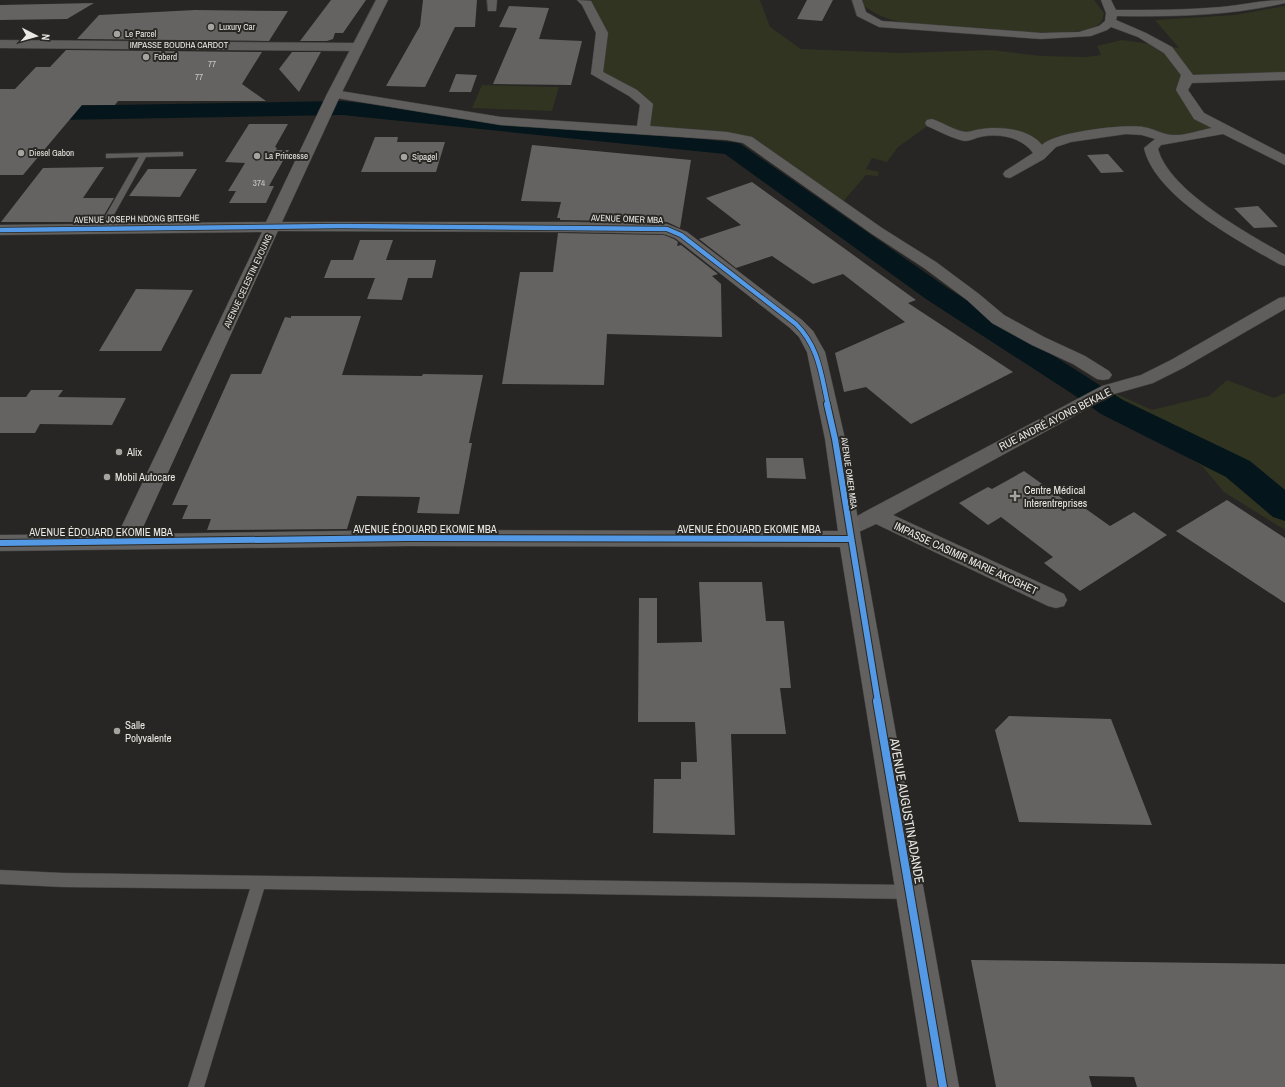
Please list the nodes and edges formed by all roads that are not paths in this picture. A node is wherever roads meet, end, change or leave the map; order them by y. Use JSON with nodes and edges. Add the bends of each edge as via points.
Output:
{"nodes":[{"id":1,"x":382,"y":0,"type":"edge"},
{"id":2,"x":582,"y":0,"type":"edge"},
{"id":3,"x":857,"y":0,"type":"edge"},
{"id":4,"x":1106,"y":0,"type":"edge"},
{"id":5,"x":1150,"y":0,"type":"edge"},
{"id":6,"x":1285,"y":0,"type":"edge"},
{"id":7,"x":1169,"y":13,"type":"junction"},
{"id":8,"x":1111,"y":17,"type":"junction"},
{"id":9,"x":0,"y":44,"type":"edge"},
{"id":10,"x":358,"y":47,"type":"junction"},
{"id":11,"x":1285,"y":76,"type":"edge"},
{"id":12,"x":1187,"y":79,"type":"junction"},
{"id":13,"x":333,"y":97,"type":"junction"},
{"id":14,"x":932,"y":123,"type":"dead end"},
{"id":15,"x":643,"y":130,"type":"junction"},
{"id":16,"x":1224,"y":130,"type":"junction"},
{"id":17,"x":1172,"y":139,"type":"junction"},
{"id":18,"x":1040,"y":153,"type":"junction"},
{"id":19,"x":180,"y":154,"type":"dead end"},
{"id":20,"x":144,"y":155,"type":"junction"},
{"id":21,"x":109,"y":156,"type":"dead end"},
{"id":22,"x":1285,"y":161,"type":"edge"},
{"id":23,"x":1010,"y":174,"type":"dead end"},
{"id":24,"x":274,"y":227,"type":"junction"},
{"id":25,"x":102,"y":229,"type":"junction"},
{"id":26,"x":0,"y":230,"type":"edge"},
{"id":27,"x":1285,"y":262,"type":"edge"},
{"id":28,"x":1285,"y":302,"type":"edge"},
{"id":29,"x":1106,"y":382,"type":"junction"},
{"id":30,"x":875,"y":515,"type":"junction"},
{"id":31,"x":849,"y":535,"type":"junction"},
{"id":32,"x":125,"y":542,"type":"junction"},
{"id":33,"x":0,"y":543,"type":"edge"},
{"id":34,"x":1056,"y":600,"type":"dead end"},
{"id":35,"x":0,"y":877,"type":"edge"},
{"id":36,"x":259,"y":883,"type":"junction"},
{"id":37,"x":910,"y":892,"type":"junction"},
{"id":38,"x":196,"y":1087,"type":"edge"},
{"id":39,"x":943,"y":1087,"type":"edge"}],
"edges":[{"from":1,"to":10,"type":"street","name":"AVENUE CELESTIN EVOUNG"},
{"from":2,"to":15,"type":"street","via":[[587,3],[602,33],[597,74],[633,93],[647,104]]},
{"from":3,"to":8,"type":"street","via":[[861,14],[865,18],[879,24],[904,27],[1062,36],[1091,34],[1104,28]]},
{"from":4,"to":8,"type":"street"},
{"from":5,"to":7,"type":"street"},
{"from":6,"to":7,"type":"street","via":[[1261,5]]},
{"from":7,"to":8,"type":"street"},
{"from":8,"to":12,"type":"street","via":[[1168,50],[1187,75]]},
{"from":9,"to":10,"type":"street","name":"IMPASSE BOUDHA CARDOT"},
{"from":10,"to":13,"type":"street","name":"AVENUE CELESTIN EVOUNG"},
{"from":11,"to":12,"type":"street"},
{"from":12,"to":16,"type":"street","via":[[1182,90],[1198,116]]},
{"from":13,"to":15,"type":"street","via":[[501,121]]},
{"from":13,"to":24,"type":"street","name":"AVENUE CELESTIN EVOUNG"},
{"from":14,"to":18,"type":"street","via":[[967,137],[974,133],[1011,134],[1030,141]]},
{"from":15,"to":29,"type":"street","via":[[747,140],[876,231],[930,265],[998,319],[1079,360]]},
{"from":16,"to":17,"type":"street"},
{"from":16,"to":22,"type":"street"},
{"from":17,"to":18,"type":"street","via":[[1143,131],[1101,132],[1051,144]]},
{"from":17,"to":27,"type":"street","via":[[1157,142],[1151,148],[1164,173],[1222,225]]},
{"from":18,"to":23,"type":"street"},
{"from":19,"to":20,"type":"lane"},
{"from":20,"to":21,"type":"lane"},
{"from":20,"to":25,"type":"lane"},
{"from":24,"to":25,"type":"street","name":"AVENUE JOSEPH NDONG BITEGHE"},
{"from":24,"to":31,"type":"street","name":"AVENUE OMER MBA","via":[[621,228],[667,229],[681,235],[807,335],[816,352],[824,383]]},
{"from":24,"to":32,"type":"street","name":"AVENUE CELESTIN EVOUNG"},
{"from":25,"to":26,"type":"street","name":"AVENUE JOSEPH NDONG BITEGHE"},
{"from":28,"to":29,"type":"street","name":"RUE ANDRÉ AYONG BEKALE","via":[[1147,379]]},
{"from":29,"to":30,"type":"street","name":"RUE ANDRÉ AYONG BEKALE","via":[[1088,401]]},
{"from":30,"to":31,"type":"street","name":"RUE ANDRÉ AYONG BEKALE"},
{"from":30,"to":34,"type":"street","name":"IMPASSE CASIMIR MARIE AKOGHET"},
{"from":31,"to":32,"type":"street","name":"AVENUE ÉDOUARD EKOMIE MBA"},
{"from":31,"to":37,"type":"street","name":"AVENUE AUGUSTIN ADANDE"},
{"from":32,"to":33,"type":"street","name":"AVENUE ÉDOUARD EKOMIE MBA"},
{"from":35,"to":36,"type":"lane"},
{"from":36,"to":37,"type":"lane"},
{"from":36,"to":38,"type":"lane"},
{"from":37,"to":39,"type":"street","name":"AVENUE AUGUSTIN ADANDE"}]}
